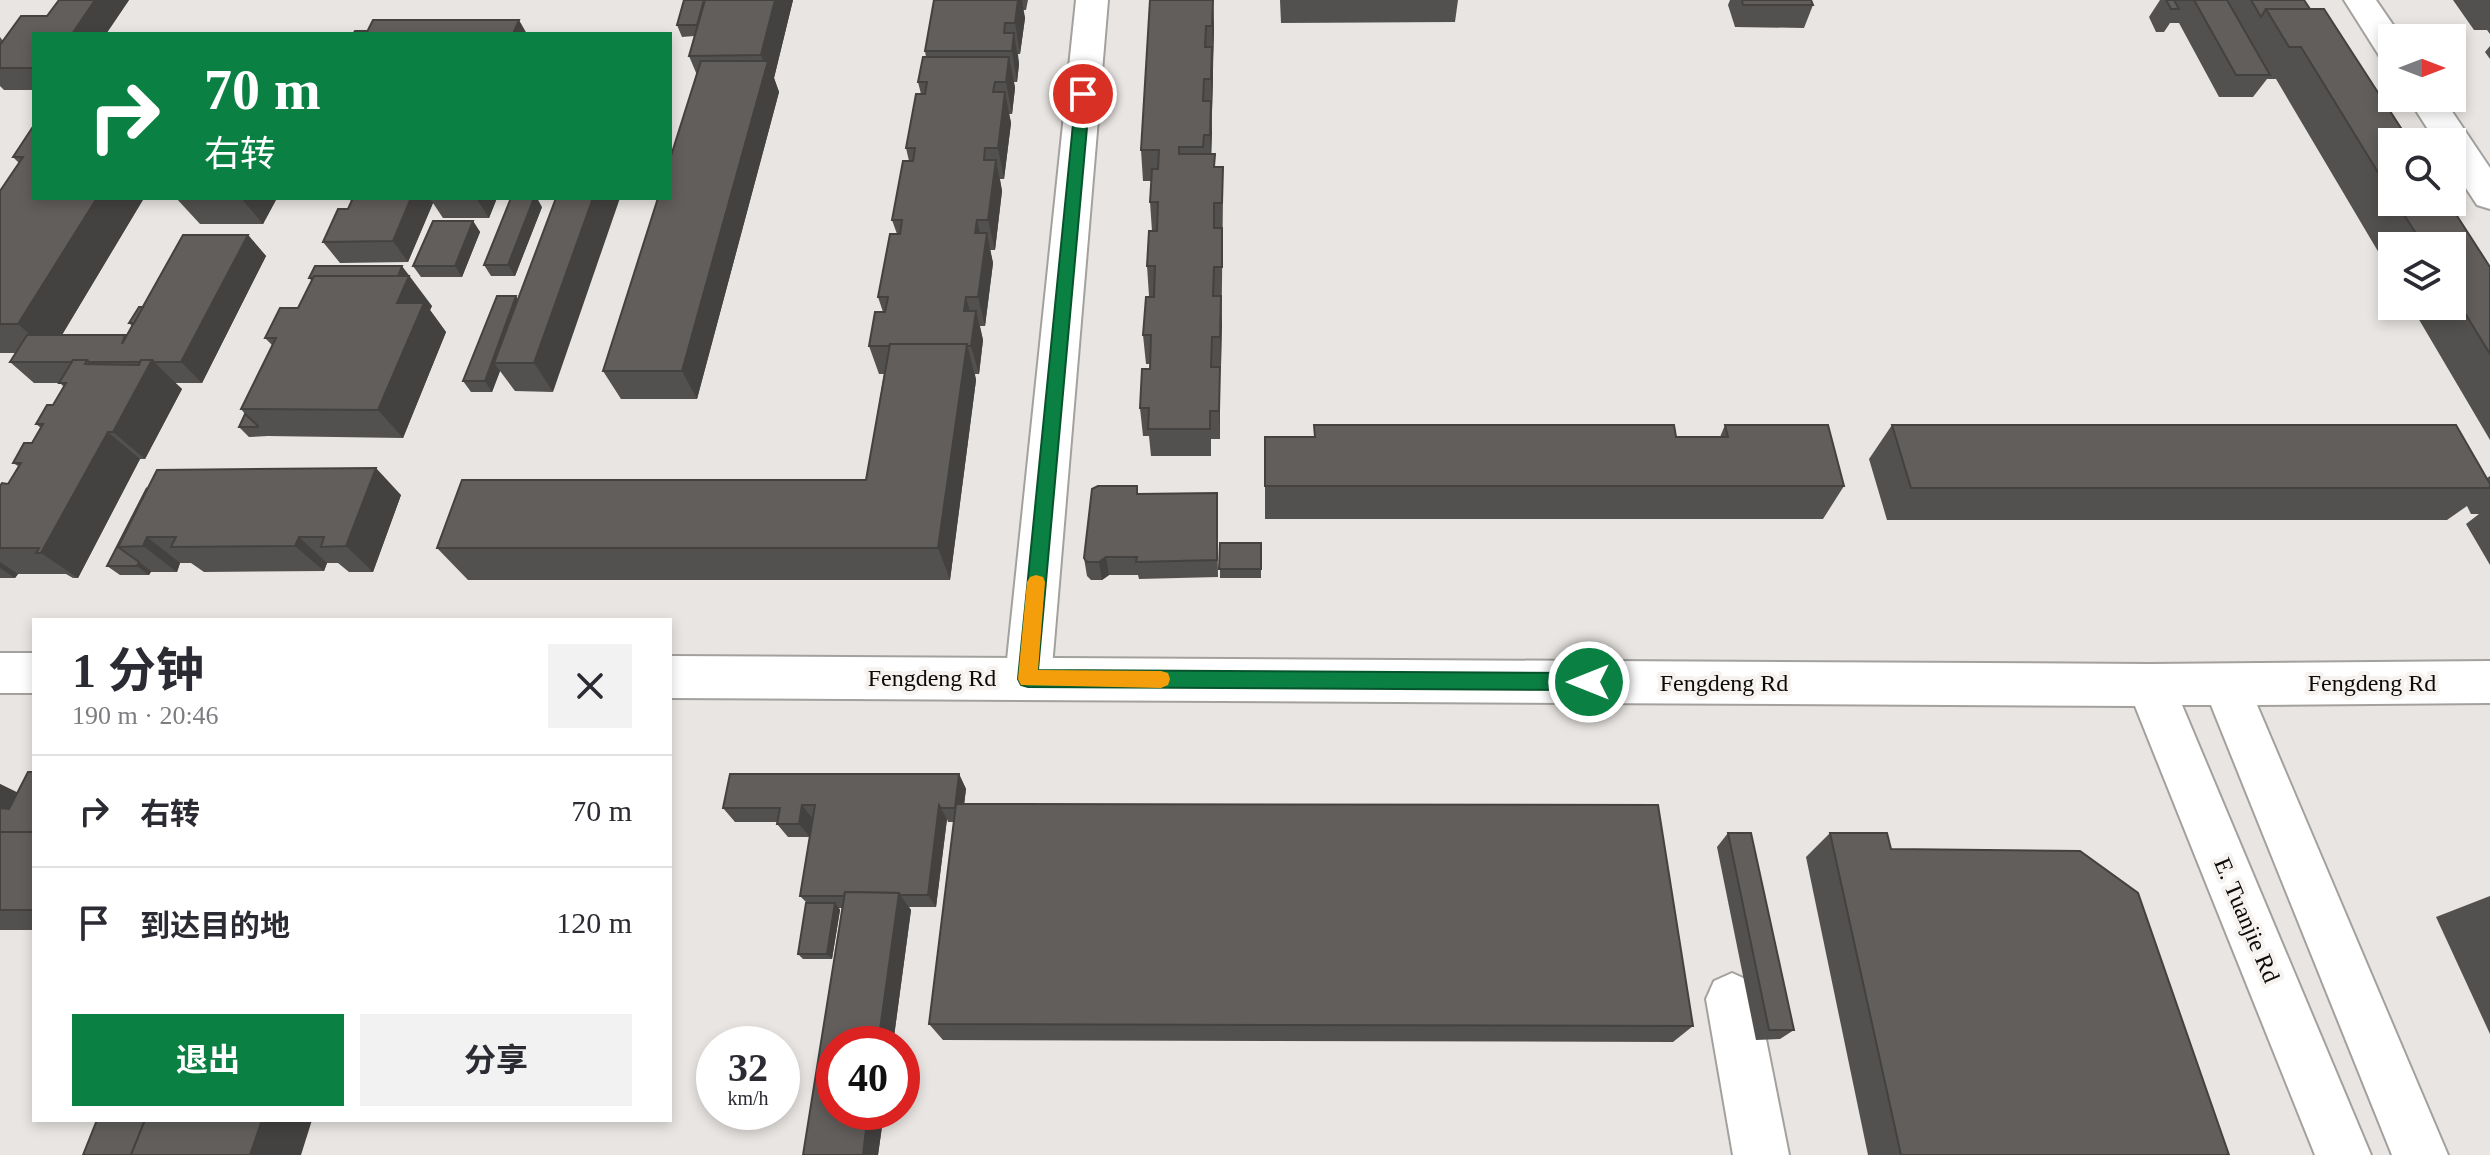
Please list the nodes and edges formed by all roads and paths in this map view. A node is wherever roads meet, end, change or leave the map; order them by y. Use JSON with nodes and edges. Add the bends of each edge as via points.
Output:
{"nodes":[{"id":1,"x":1092,"y":0,"type":"edge"},
{"id":2,"x":2360,"y":0,"type":"edge"},
{"id":3,"x":2378,"y":28,"type":"edge"},
{"id":4,"x":2434,"y":112,"type":"edge"},
{"id":5,"x":2490,"y":196,"type":"edge"},
{"id":6,"x":0,"y":673,"type":"edge"},
{"id":7,"x":32,"y":673,"type":"edge"},
{"id":8,"x":672,"y":677,"type":"edge"},
{"id":9,"x":1028,"y":679,"type":"junction"},
{"id":10,"x":2490,"y":682,"type":"edge"},
{"id":11,"x":2225,"y":684,"type":"junction"},
{"id":12,"x":2150,"y":685,"type":"junction"},
{"id":13,"x":1732,"y":999,"type":"dead end"},
{"id":14,"x":1761,"y":1155,"type":"edge"},
{"id":15,"x":2343,"y":1155,"type":"edge"},
{"id":16,"x":2420,"y":1155,"type":"edge"}],
"edges":[{"from":1,"to":9,"type":"street"},
{"from":2,"to":3,"type":"street"},
{"from":4,"to":5,"type":"street"},
{"from":6,"to":7,"type":"street"},
{"from":8,"to":9,"type":"street","name":"Fengdeng Rd"},
{"from":9,"to":12,"type":"street","name":"Fengdeng Rd"},
{"from":10,"to":11,"type":"street","name":"Fengdeng Rd"},
{"from":11,"to":12,"type":"street","name":"Fengdeng Rd"},
{"from":11,"to":16,"type":"street"},
{"from":12,"to":15,"type":"street","name":"E. Tuanjie Rd"},
{"from":13,"to":14,"type":"street"}]}
